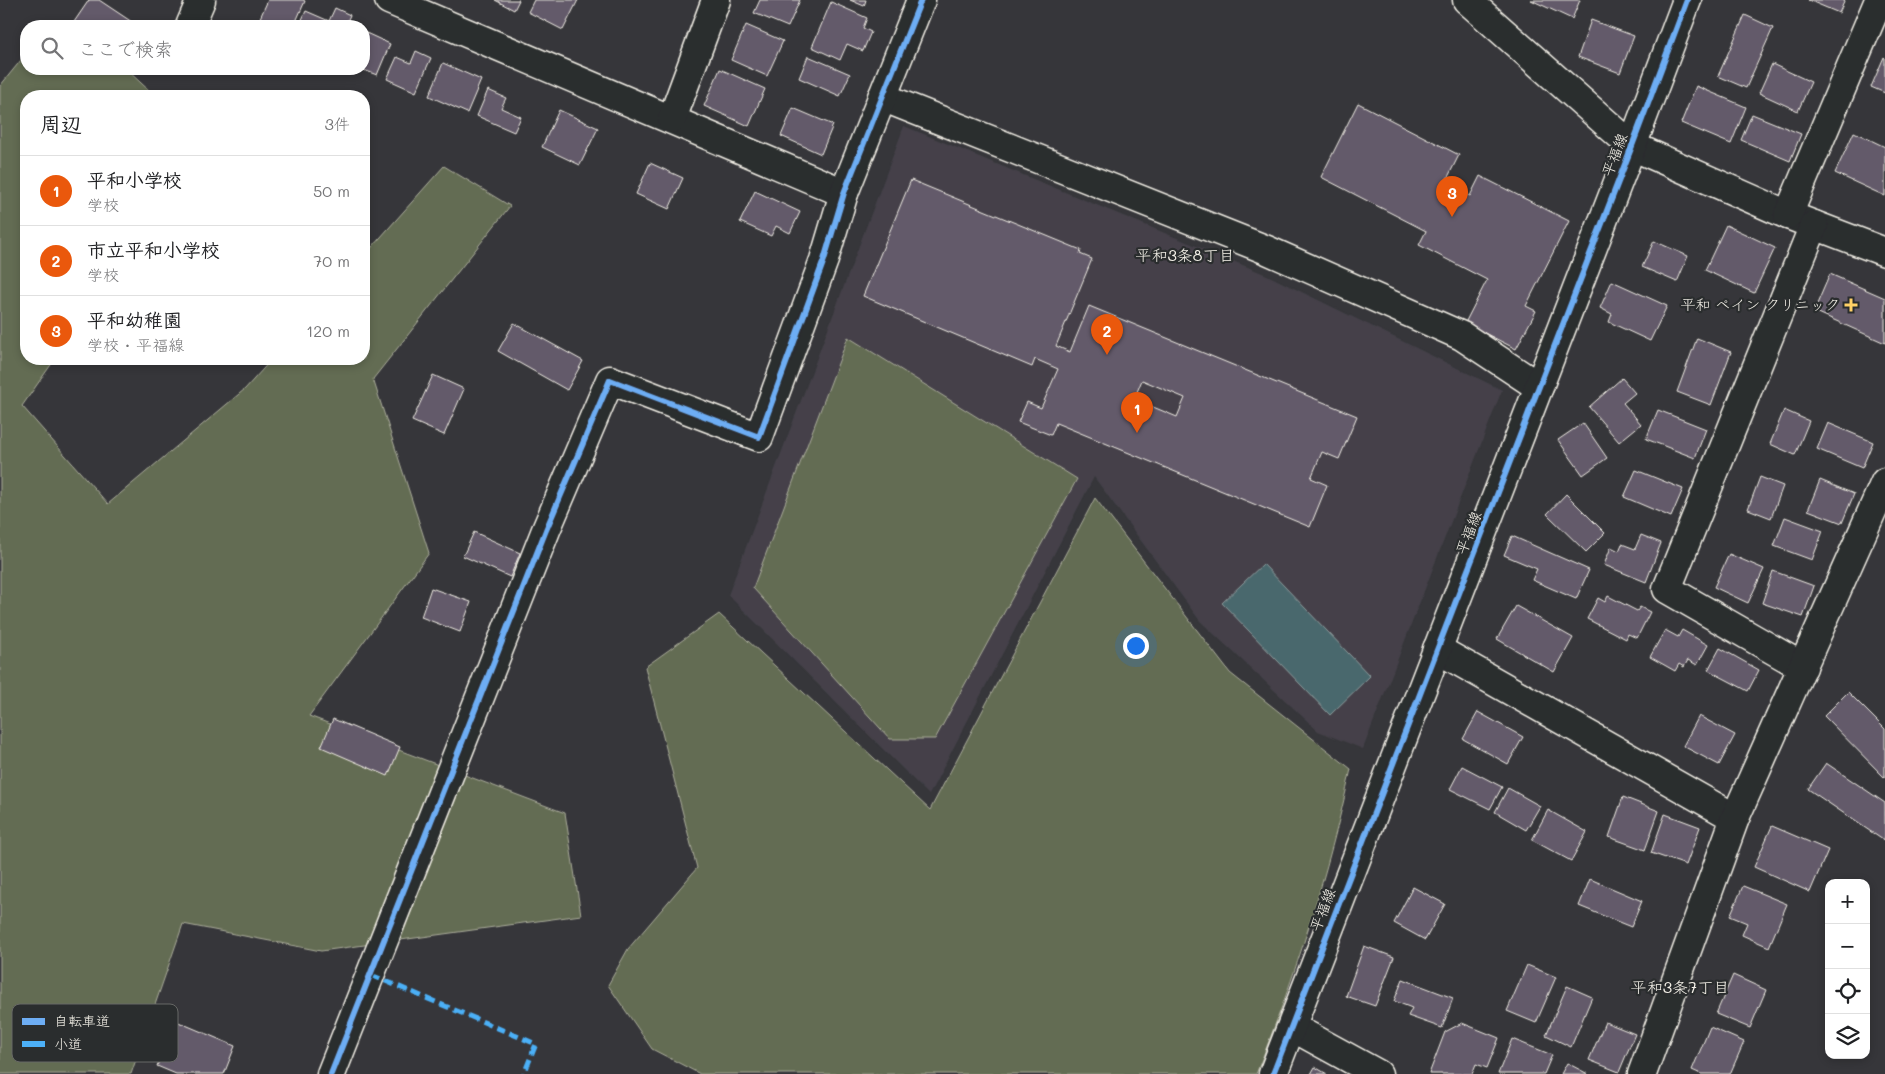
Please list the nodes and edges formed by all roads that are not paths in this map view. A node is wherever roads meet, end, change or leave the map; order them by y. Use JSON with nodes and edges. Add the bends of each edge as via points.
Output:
{"nodes":[{"id":1,"x":201,"y":0,"type":"edge"},
{"id":2,"x":389,"y":0,"type":"edge"},
{"id":3,"x":716,"y":0,"type":"edge"},
{"id":4,"x":921,"y":0,"type":"edge"},
{"id":5,"x":1467,"y":0,"type":"edge"},
{"id":6,"x":1687,"y":0,"type":"edge"},
{"id":7,"x":1879,"y":0,"type":"edge"},
{"id":8,"x":193,"y":20,"type":"edge"},
{"id":9,"x":882,"y":97,"type":"junction"},
{"id":10,"x":672,"y":120,"type":"junction"},
{"id":11,"x":1632,"y":146,"type":"junction"},
{"id":12,"x":844,"y":193,"type":"junction"},
{"id":13,"x":1788,"y":215,"type":"junction"},
{"id":14,"x":1814,"y":225,"type":"junction"},
{"id":15,"x":1885,"y":252,"type":"edge"},
{"id":16,"x":1539,"y":387,"type":"junction"},
{"id":17,"x":1885,"y":482,"type":"edge"},
{"id":18,"x":1437,"y":649,"type":"junction"},
{"id":19,"x":1803,"y":667,"type":"junction"},
{"id":20,"x":1736,"y":818,"type":"junction"},
{"id":21,"x":1292,"y":1027,"type":"junction"},
{"id":22,"x":331,"y":1074,"type":"edge"},
{"id":23,"x":1273,"y":1074,"type":"edge"},
{"id":24,"x":1378,"y":1074,"type":"edge"},
{"id":25,"x":1642,"y":1074,"type":"edge"}],
"edges":[{"from":1,"to":8,"type":"street"},
{"from":2,"to":10,"type":"street"},
{"from":3,"to":10,"type":"street"},
{"from":4,"to":9,"type":"street"},
{"from":5,"to":11,"type":"street"},
{"from":6,"to":11,"type":"street","name":"平福線"},
{"from":7,"to":13,"type":"street"},
{"from":9,"to":12,"type":"street"},
{"from":9,"to":16,"type":"street","via":[[1267,250],[1462,336]]},
{"from":10,"to":12,"type":"street"},
{"from":11,"to":13,"type":"street"},
{"from":11,"to":16,"type":"street","name":"平福線"},
{"from":12,"to":22,"type":"street","via":[[824,260],[759,437],[610,380],[542,539]]},
{"from":13,"to":14,"type":"street"},
{"from":14,"to":15,"type":"street"},
{"from":14,"to":19,"type":"street","via":[[1667,589]]},
{"from":16,"to":18,"type":"street","name":"平福線"},
{"from":17,"to":19,"type":"street"},
{"from":18,"to":20,"type":"street"},
{"from":18,"to":21,"type":"street","name":"平福線"},
{"from":19,"to":20,"type":"street"},
{"from":20,"to":25,"type":"street"},
{"from":21,"to":23,"type":"street","name":"平福線"},
{"from":21,"to":24,"type":"street"}]}
